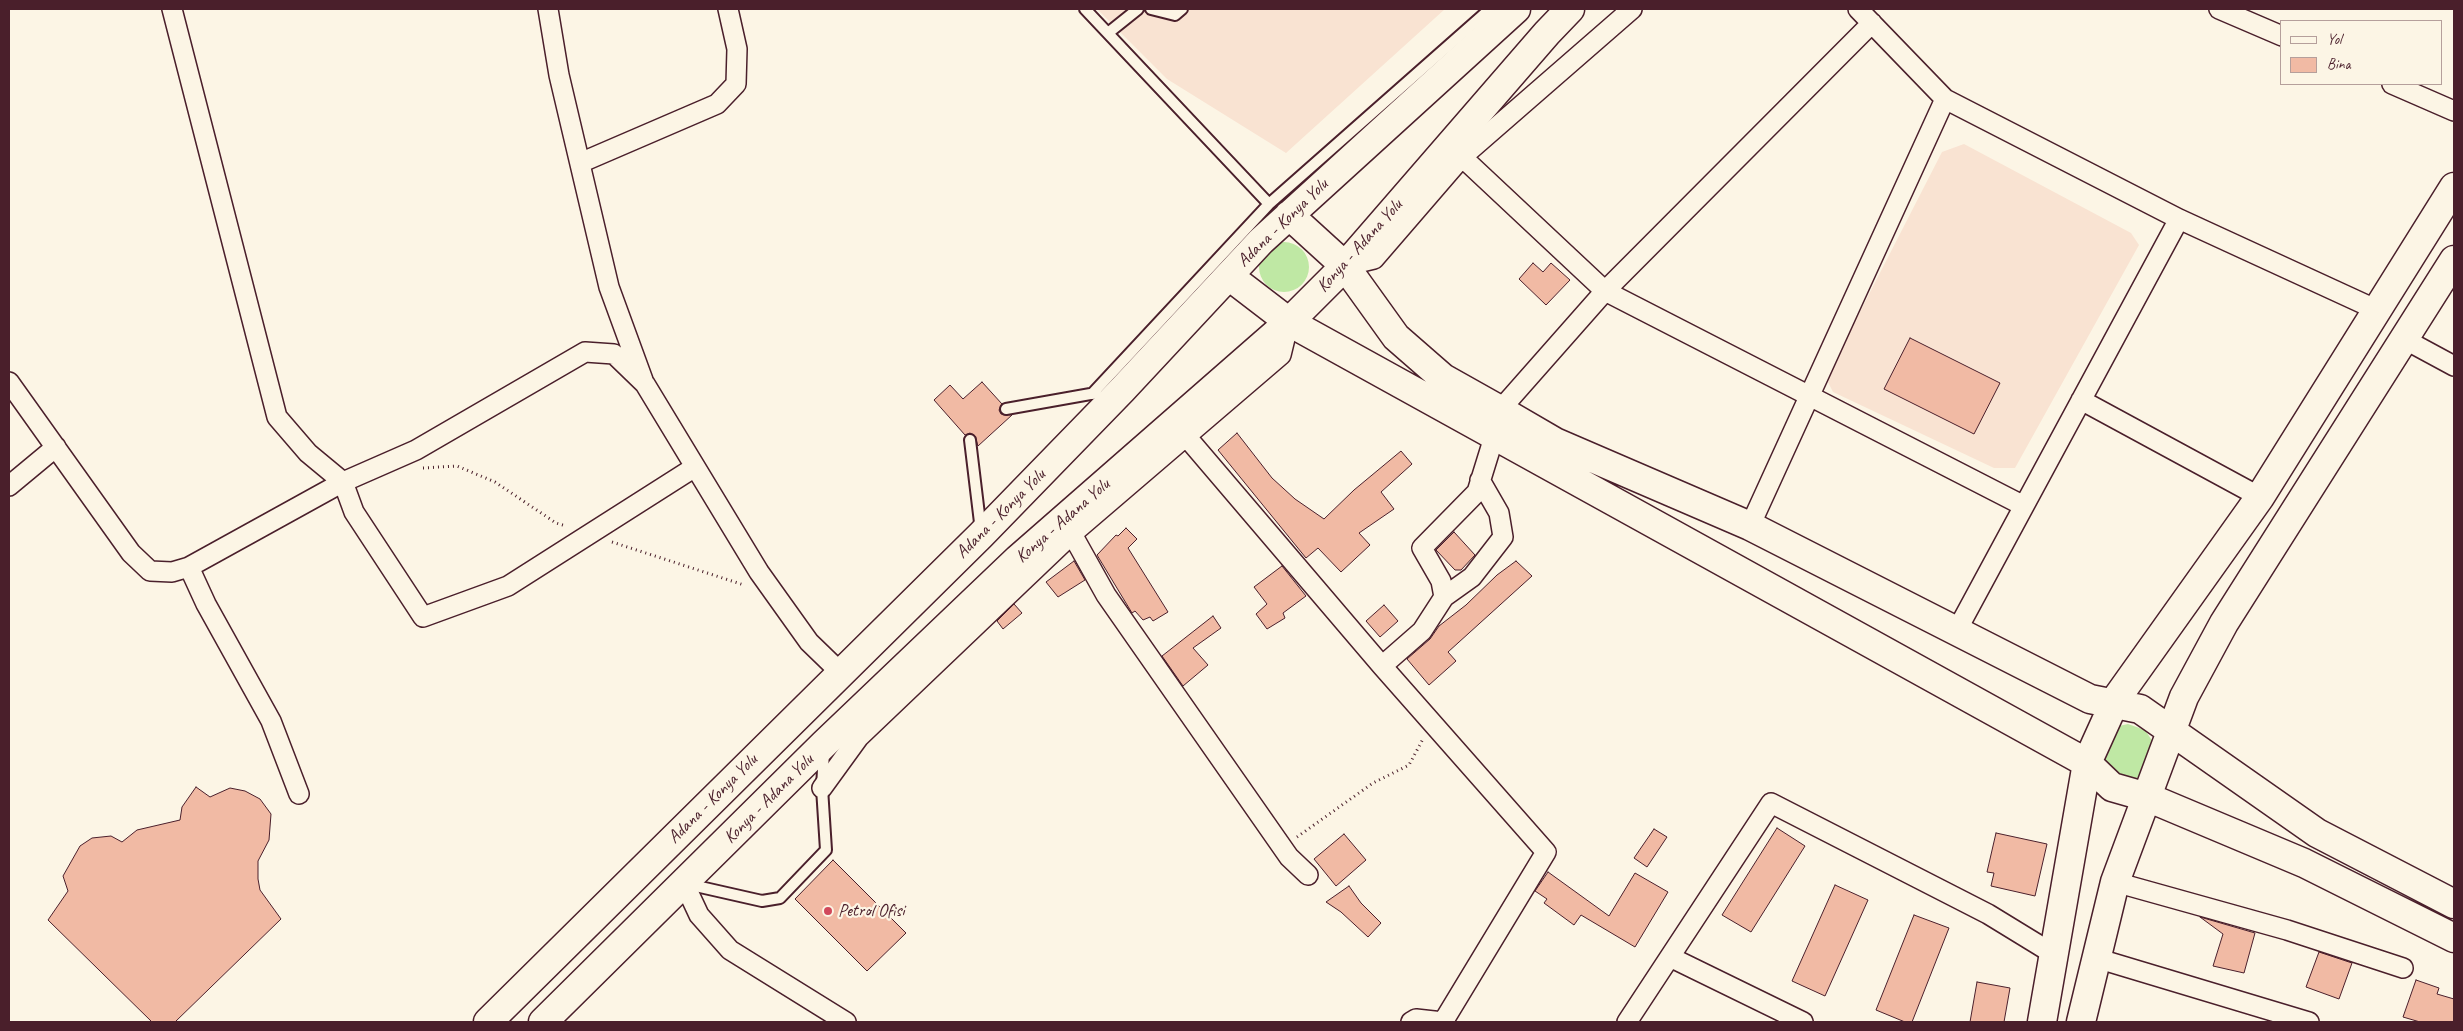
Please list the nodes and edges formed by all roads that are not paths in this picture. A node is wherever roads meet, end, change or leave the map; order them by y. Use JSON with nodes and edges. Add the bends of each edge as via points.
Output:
{"nodes":[{"id":1,"x":172,"y":9,"type":"edge"},
{"id":2,"x":548,"y":9,"type":"edge"},
{"id":3,"x":728,"y":9,"type":"edge"},
{"id":4,"x":1085,"y":9,"type":"edge"},
{"id":5,"x":1138,"y":9,"type":"edge"},
{"id":6,"x":1151,"y":9,"type":"edge"},
{"id":7,"x":1182,"y":9,"type":"edge"},
{"id":8,"x":1490,"y":9,"type":"edge"},
{"id":9,"x":1516,"y":9,"type":"edge"},
{"id":10,"x":1570,"y":9,"type":"edge"},
{"id":11,"x":1632,"y":9,"type":"edge"},
{"id":12,"x":1858,"y":9,"type":"edge"},
{"id":13,"x":2219,"y":9,"type":"edge"},
{"id":14,"x":1872,"y":23,"type":"junction"},
{"id":15,"x":1108,"y":33,"type":"junction"},
{"id":16,"x":2280,"y":35,"type":"edge"},
{"id":17,"x":2394,"y":85,"type":"edge"},
{"id":18,"x":1945,"y":99,"type":"junction"},
{"id":19,"x":2454,"y":111,"type":"edge"},
{"id":20,"x":1462,"y":156,"type":"junction"},
{"id":21,"x":580,"y":163,"type":"junction"},
{"id":22,"x":2454,"y":187,"type":"edge"},
{"id":23,"x":1279,"y":209,"type":"junction"},
{"id":24,"x":2179,"y":219,"type":"junction"},
{"id":25,"x":2454,"y":260,"type":"edge"},
{"id":26,"x":1345,"y":266,"type":"junction"},
{"id":27,"x":1229,"y":276,"type":"junction"},
{"id":28,"x":1606,"y":290,"type":"junction"},
{"id":29,"x":2377,"y":310,"type":"junction"},
{"id":30,"x":1289,"y":322,"type":"junction"},
{"id":31,"x":2404,"y":339,"type":"junction"},
{"id":32,"x":2454,"y":366,"type":"edge"},
{"id":33,"x":9,"y":382,"type":"edge"},
{"id":34,"x":644,"y":384,"type":"junction"},
{"id":35,"x":1122,"y":390,"type":"junction"},
{"id":36,"x":1092,"y":394,"type":"junction"},
{"id":37,"x":1810,"y":395,"type":"junction"},
{"id":38,"x":2081,"y":400,"type":"junction"},
{"id":39,"x":1006,"y":409,"type":"dead end"},
{"id":40,"x":1500,"y":410,"type":"junction"},
{"id":41,"x":1186,"y":436,"type":"junction"},
{"id":42,"x":1494,"y":437,"type":"junction"},
{"id":43,"x":970,"y":440,"type":"dead end"},
{"id":44,"x":56,"y":447,"type":"junction"},
{"id":45,"x":695,"y":467,"type":"junction"},
{"id":46,"x":1480,"y":480,"type":"junction"},
{"id":47,"x":343,"y":482,"type":"junction"},
{"id":48,"x":9,"y":486,"type":"edge"},
{"id":49,"x":2260,"y":497,"type":"junction"},
{"id":50,"x":2024,"y":506,"type":"junction"},
{"id":51,"x":1750,"y":526,"type":"junction"},
{"id":52,"x":1072,"y":534,"type":"junction"},
{"id":53,"x":981,"y":535,"type":"junction"},
{"id":54,"x":189,"y":566,"type":"junction"},
{"id":55,"x":1444,"y":597,"type":"junction"},
{"id":56,"x":1956,"y":632,"type":"junction"},
{"id":57,"x":1382,"y":666,"type":"junction"},
{"id":58,"x":841,"y":673,"type":"junction"},
{"id":59,"x":2113,"y":704,"type":"junction"},
{"id":60,"x":2171,"y":731,"type":"junction"},
{"id":61,"x":824,"y":744,"type":"junction"},
{"id":62,"x":2087,"y":762,"type":"junction"},
{"id":63,"x":822,"y":788,"type":"junction"},
{"id":64,"x":299,"y":794,"type":"dead end"},
{"id":65,"x":2146,"y":797,"type":"junction"},
{"id":66,"x":1308,"y":875,"type":"dead end"},
{"id":67,"x":2115,"y":882,"type":"junction"},
{"id":68,"x":684,"y":883,"type":"junction"},
{"id":69,"x":2454,"y":904,"type":"edge"},
{"id":70,"x":2454,"y":938,"type":"edge"},
{"id":71,"x":2055,"y":955,"type":"junction"},
{"id":72,"x":1670,"y":958,"type":"junction"},
{"id":73,"x":2096,"y":958,"type":"junction"},
{"id":74,"x":2403,"y":968,"type":"dead end"},
{"id":75,"x":488,"y":1022,"type":"edge"},
{"id":76,"x":543,"y":1022,"type":"edge"},
{"id":77,"x":846,"y":1022,"type":"edge"},
{"id":78,"x":1410,"y":1022,"type":"edge"},
{"id":79,"x":1443,"y":1022,"type":"edge"},
{"id":80,"x":1627,"y":1022,"type":"edge"},
{"id":81,"x":1803,"y":1022,"type":"edge"},
{"id":82,"x":2042,"y":1022,"type":"edge"},
{"id":83,"x":2081,"y":1022,"type":"edge"},
{"id":84,"x":2309,"y":1022,"type":"edge"}],
"edges":[{"from":1,"to":47,"type":"street","via":[[277,417],[308,453]]},
{"from":2,"to":21,"type":"street"},
{"from":3,"to":21,"type":"street","via":[[737,48],[736,84],[717,104]]},
{"from":4,"to":15,"type":"lane"},
{"from":5,"to":15,"type":"lane"},
{"from":6,"to":7,"type":"lane","via":[[1175,15]]},
{"from":8,"to":23,"type":"lane"},
{"from":9,"to":23,"type":"main road","name":"Adana - Konya Yolu"},
{"from":10,"to":26,"type":"main road","name":"Konya - Adana Yolu"},
{"from":11,"to":20,"type":"street"},
{"from":12,"to":14,"type":"street"},
{"from":13,"to":16,"type":"street"},
{"from":14,"to":18,"type":"street"},
{"from":14,"to":28,"type":"street"},
{"from":15,"to":23,"type":"lane"},
{"from":17,"to":19,"type":"street"},
{"from":18,"to":24,"type":"street"},
{"from":18,"to":37,"type":"street"},
{"from":20,"to":26,"type":"street","via":[[1374,259]]},
{"from":20,"to":28,"type":"street"},
{"from":21,"to":34,"type":"street","via":[[609,288]]},
{"from":22,"to":29,"type":"main road"},
{"from":23,"to":26,"type":"main road"},
{"from":23,"to":27,"type":"main road","name":"Adana - Konya Yolu","via":[[1261,241]]},
{"from":23,"to":36,"type":"lane"},
{"from":24,"to":29,"type":"street"},
{"from":24,"to":38,"type":"street"},
{"from":25,"to":31,"type":"main road"},
{"from":26,"to":30,"type":"main road","name":"Konya - Adana Yolu"},
{"from":26,"to":40,"type":"main road","via":[[1396,337],[1444,378]]},
{"from":27,"to":30,"type":"main road"},
{"from":27,"to":35,"type":"main road","name":"Adana - Konya Yolu"},
{"from":28,"to":37,"type":"street"},
{"from":28,"to":40,"type":"street"},
{"from":29,"to":49,"type":"main road"},
{"from":30,"to":41,"type":"street","via":[[1281,355]]},
{"from":30,"to":42,"type":"main road"},
{"from":30,"to":61,"type":"main road","name":"Konya - Adana Yolu","via":[[1018,559]]},
{"from":31,"to":32,"type":"street"},
{"from":31,"to":60,"type":"main road","via":[[2224,623],[2184,697]]},
{"from":33,"to":44,"type":"street"},
{"from":34,"to":45,"type":"street"},
{"from":34,"to":47,"type":"street","via":[[614,354],[585,352],[416,450]]},
{"from":35,"to":36,"type":"lane"},
{"from":35,"to":53,"type":"main road","name":"Adana - Konya Yolu"},
{"from":36,"to":39,"type":"lane"},
{"from":37,"to":50,"type":"street"},
{"from":37,"to":51,"type":"street"},
{"from":38,"to":49,"type":"street"},
{"from":38,"to":50,"type":"street"},
{"from":40,"to":51,"type":"main road","via":[[1555,442]]},
{"from":41,"to":52,"type":"street"},
{"from":41,"to":57,"type":"street"},
{"from":42,"to":46,"type":"street"},
{"from":42,"to":62,"type":"main road"},
{"from":43,"to":53,"type":"lane"},
{"from":44,"to":48,"type":"street"},
{"from":44,"to":54,"type":"street","via":[[131,553],[150,571],[172,572]]},
{"from":45,"to":47,"type":"street","via":[[508,586],[423,617],[354,512]]},
{"from":45,"to":58,"type":"street","via":[[759,572],[809,642]]},
{"from":46,"to":55,"type":"street","via":[[1478,492],[1422,548],[1441,581]]},
{"from":46,"to":55,"type":"street","via":[[1499,513],[1503,537],[1472,577]]},
{"from":47,"to":54,"type":"street"},
{"from":49,"to":59,"type":"main road"},
{"from":50,"to":56,"type":"street"},
{"from":51,"to":56,"type":"main road"},
{"from":52,"to":63,"type":"street","via":[[859,737]]},
{"from":52,"to":66,"type":"street","via":[[1106,595],[1282,848]]},
{"from":53,"to":58,"type":"main road","name":"Adana - Konya Yolu"},
{"from":54,"to":64,"type":"street","via":[[206,604],[271,721]]},
{"from":55,"to":57,"type":"street","via":[[1422,631]]},
{"from":56,"to":59,"type":"main road","via":[[2090,699]]},
{"from":57,"to":79,"type":"street","via":[[1546,852]]},
{"from":58,"to":75,"type":"main road","name":"Adana - Konya Yolu"},
{"from":59,"to":60,"type":"main road","via":[[2140,709]]},
{"from":59,"to":62,"type":"main road"},
{"from":60,"to":65,"type":"main road"},
{"from":60,"to":69,"type":"main road","via":[[2316,833]]},
{"from":61,"to":63,"type":"lane"},
{"from":61,"to":68,"type":"main road","name":"Konya - Adana Yolu"},
{"from":62,"to":65,"type":"main road","via":[[2112,787]]},
{"from":62,"to":71,"type":"main road"},
{"from":63,"to":68,"type":"lane","via":[[826,850],[780,898],[762,902]]},
{"from":65,"to":67,"type":"main road"},
{"from":65,"to":70,"type":"main road","via":[[2304,863]]},
{"from":67,"to":73,"type":"main road"},
{"from":67,"to":74,"type":"street","via":[[2287,930]]},
{"from":68,"to":76,"type":"main road","name":"Konya - Adana Yolu"},
{"from":68,"to":77,"type":"street","via":[[699,915],[730,950]]},
{"from":71,"to":72,"type":"street","via":[[1988,914],[1771,803]]},
{"from":71,"to":82,"type":"main road"},
{"from":72,"to":80,"type":"street"},
{"from":72,"to":81,"type":"street"},
{"from":73,"to":83,"type":"main road"},
{"from":73,"to":84,"type":"street"},
{"from":78,"to":79,"type":"street","via":[[1416,1019]]}]}
